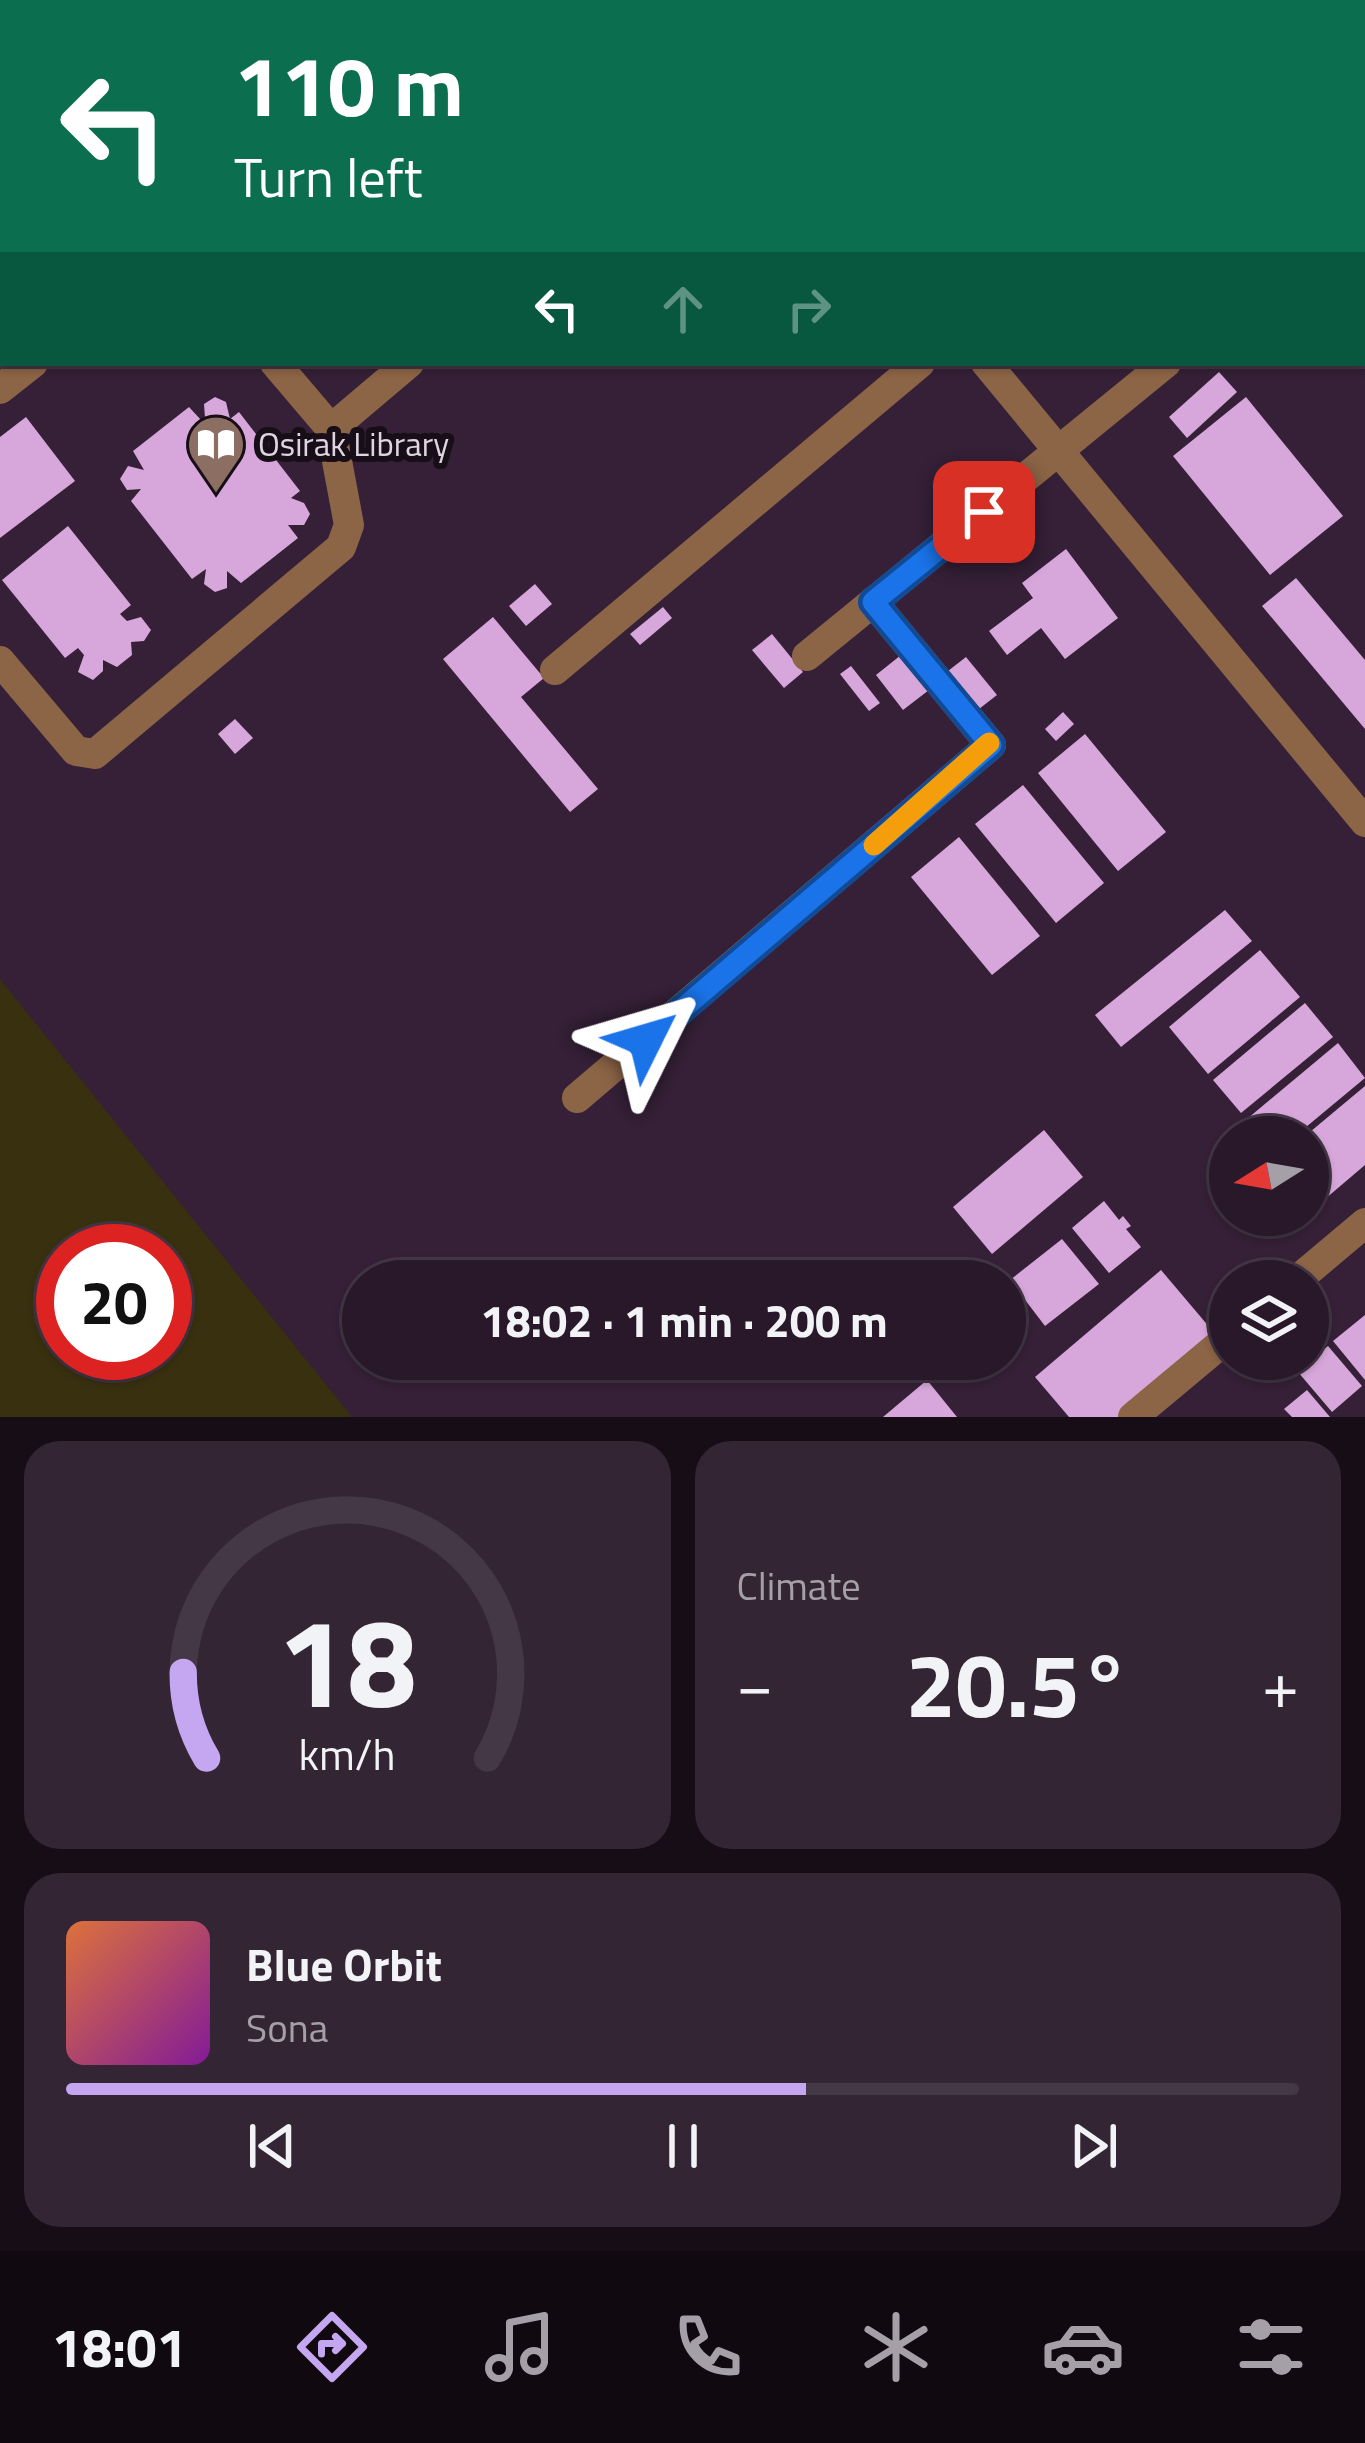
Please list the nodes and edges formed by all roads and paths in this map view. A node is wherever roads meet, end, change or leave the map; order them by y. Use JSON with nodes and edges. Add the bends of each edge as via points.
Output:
{"nodes":[{"id":1,"x":29,"y":366,"type":"edge"},
{"id":2,"x":278,"y":366,"type":"edge"},
{"id":3,"x":405,"y":366,"type":"edge"},
{"id":4,"x":916,"y":366,"type":"edge"},
{"id":5,"x":988,"y":366,"type":"edge"},
{"id":6,"x":1162,"y":366,"type":"edge"},
{"id":7,"x":0,"y":389,"type":"edge"},
{"id":8,"x":331,"y":428,"type":"junction"},
{"id":9,"x":1059,"y":452,"type":"junction"},
{"id":10,"x":873,"y":602,"type":"junction"},
{"id":11,"x":807,"y":656,"type":"dead end"},
{"id":12,"x":0,"y":661,"type":"edge"},
{"id":13,"x":555,"y":670,"type":"dead end"},
{"id":14,"x":1365,"y":822,"type":"edge"},
{"id":15,"x":577,"y":1098,"type":"dead end"},
{"id":16,"x":1365,"y":1223,"type":"edge"},
{"id":17,"x":1321,"y":1260,"type":"edge"},
{"id":18,"x":1209,"y":1354,"type":"edge"},
{"id":19,"x":1133,"y":1417,"type":"edge"}],
"edges":[{"from":1,"to":7,"type":"lane"},
{"from":2,"to":8,"type":"lane"},
{"from":3,"to":8,"type":"lane"},
{"from":4,"to":13,"type":"lane"},
{"from":5,"to":9,"type":"lane"},
{"from":6,"to":9,"type":"lane"},
{"from":8,"to":12,"type":"lane","via":[[350,525],[340,547],[104,750],[76,752]]},
{"from":9,"to":10,"type":"lane"},
{"from":9,"to":14,"type":"lane"},
{"from":10,"to":11,"type":"lane"},
{"from":10,"to":15,"type":"lane","via":[[991,745]]},
{"from":16,"to":17,"type":"lane"},
{"from":18,"to":19,"type":"lane"}]}
